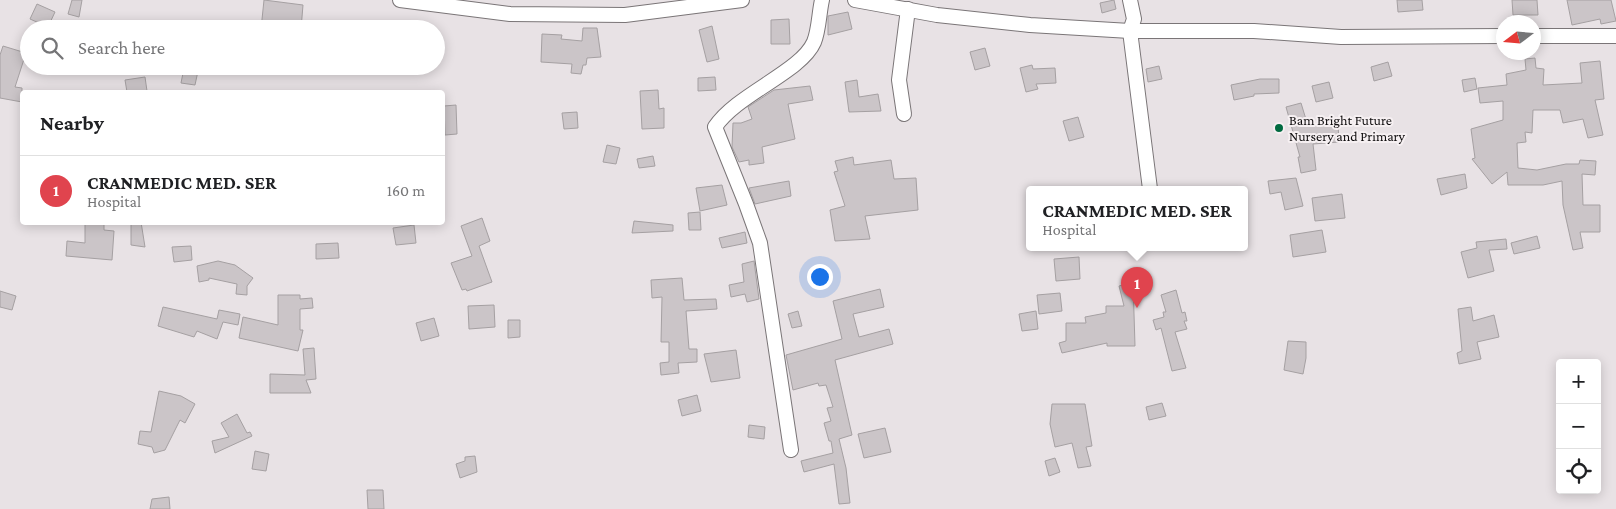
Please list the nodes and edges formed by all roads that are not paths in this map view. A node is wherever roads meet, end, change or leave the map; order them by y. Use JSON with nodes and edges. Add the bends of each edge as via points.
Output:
{"nodes":[{"id":1,"x":400,"y":0,"type":"edge"},
{"id":2,"x":742,"y":0,"type":"edge"},
{"id":3,"x":822,"y":0,"type":"edge"},
{"id":4,"x":855,"y":0,"type":"edge"},
{"id":5,"x":1130,"y":0,"type":"edge"},
{"id":6,"x":908,"y":9,"type":"junction"},
{"id":7,"x":1130,"y":31,"type":"junction"},
{"id":8,"x":1496,"y":36,"type":"edge"},
{"id":9,"x":1541,"y":36,"type":"edge"},
{"id":10,"x":1616,"y":36,"type":"edge"},
{"id":11,"x":904,"y":114,"type":"dead end"},
{"id":12,"x":1150,"y":186,"type":"edge"},
{"id":13,"x":791,"y":450,"type":"dead end"}],
"edges":[{"from":1,"to":2,"type":"street","via":[[510,14],[591,15],[625,15]]},
{"from":3,"to":13,"type":"street","via":[[814,43],[795,64],[723,114],[714,127],[760,243]]},
{"from":4,"to":6,"type":"street"},
{"from":5,"to":7,"type":"street","via":[[1134,19]]},
{"from":6,"to":7,"type":"street","via":[[1030,25]]},
{"from":6,"to":11,"type":"street","via":[[899,80]]},
{"from":7,"to":8,"type":"street","via":[[1254,31],[1340,37]]},
{"from":7,"to":12,"type":"street"},
{"from":9,"to":10,"type":"street"}]}
